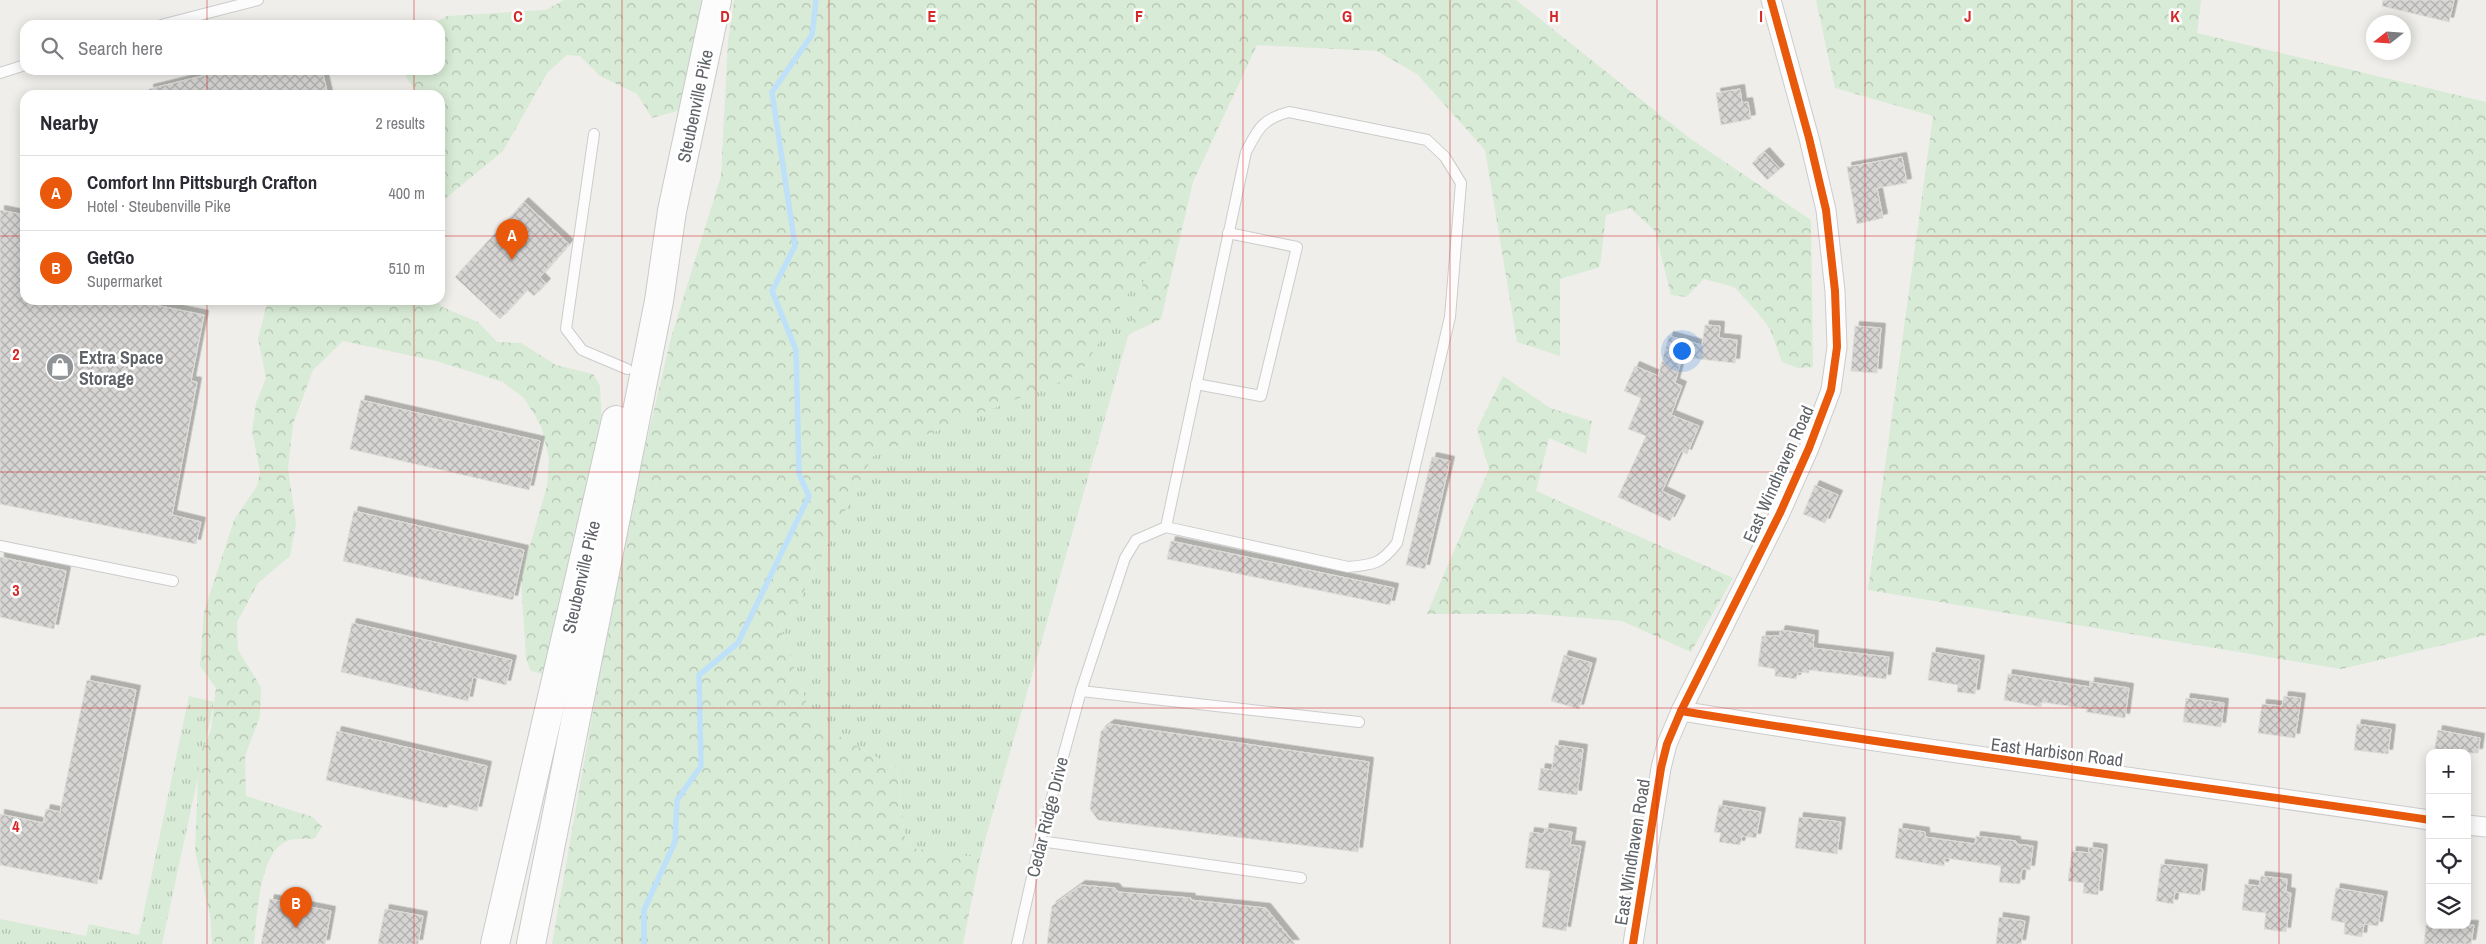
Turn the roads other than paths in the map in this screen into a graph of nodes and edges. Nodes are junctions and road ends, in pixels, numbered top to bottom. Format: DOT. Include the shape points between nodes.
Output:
graph roads {
  1 [pos="258,0"];
  2 [pos="718,0"];
  3 [pos="1771,0"];
  4 [pos="180,20"];
  5 [pos="20,67"];
  6 [pos="0,73"];
  7 [pos="594,134"];
  8 [pos="672,211"];
  9 [pos="1228,233"];
  10 [pos="627,369"];
  11 [pos="1196,384"];
  12 [pos="1166,527"];
  13 [pos="0,546"];
  14 [pos="173,581"];
  15 [pos="1080,691"];
  16 [pos="1681,711"];
  17 [pos="1359,722"];
  18 [pos="2426,819"];
  19 [pos="2471,825"];
  20 [pos="2486,827"];
  21 [pos="1040,841"];
  22 [pos="1301,878"];
  23 [pos="495,944"];
  24 [pos="531,944"];
  25 [pos="1017,944"];
  26 [pos="1633,944"];
  1 -- 4 [label="lane"];
  2 -- 8 [label="main road, Steubenville Pike"];
  3 -- 16 [label="street, East Windhaven Road" via="1826,210 1837,347 1831,390 1809,448"];
  5 -- 6 [label="lane"];
  7 -- 10 [label="lane" via="566,328 582,350"];
  8 -- 10 [label="main road, Steubenville Pike" via="643,298"];
  8 -- 24 [label="main road, Steubenville Pike" via="659,301"];
  9 -- 11 [label="lane"];
  9 -- 11 [label="lane" via="1297,247 1261,396"];
  9 -- 12 [label="lane" via="1246,152 1259,126 1273,116 1289,112 1427,140 1445,156 1460,183 1450,316 1397,543 1386,558 1371,565 1348,567"];
  10 -- 23 [label="main road, Steubenville Pike"];
  11 -- 12 [label="lane"];
  12 -- 15 [label="lane, Cedar Ridge Drive" via="1136,540 1124,558"];
  13 -- 14 [label="lane"];
  15 -- 17 [label="lane"];
  15 -- 21 [label="lane, Cedar Ridge Drive"];
  16 -- 18 [label="street, East Harbison Road" via="1972,756"];
  16 -- 26 [label="street, East Windhaven Road" via="1661,768"];
  19 -- 20 [label="street"];
  21 -- 22 [label="lane"];
  21 -- 25 [label="lane, Cedar Ridge Drive"];
}
